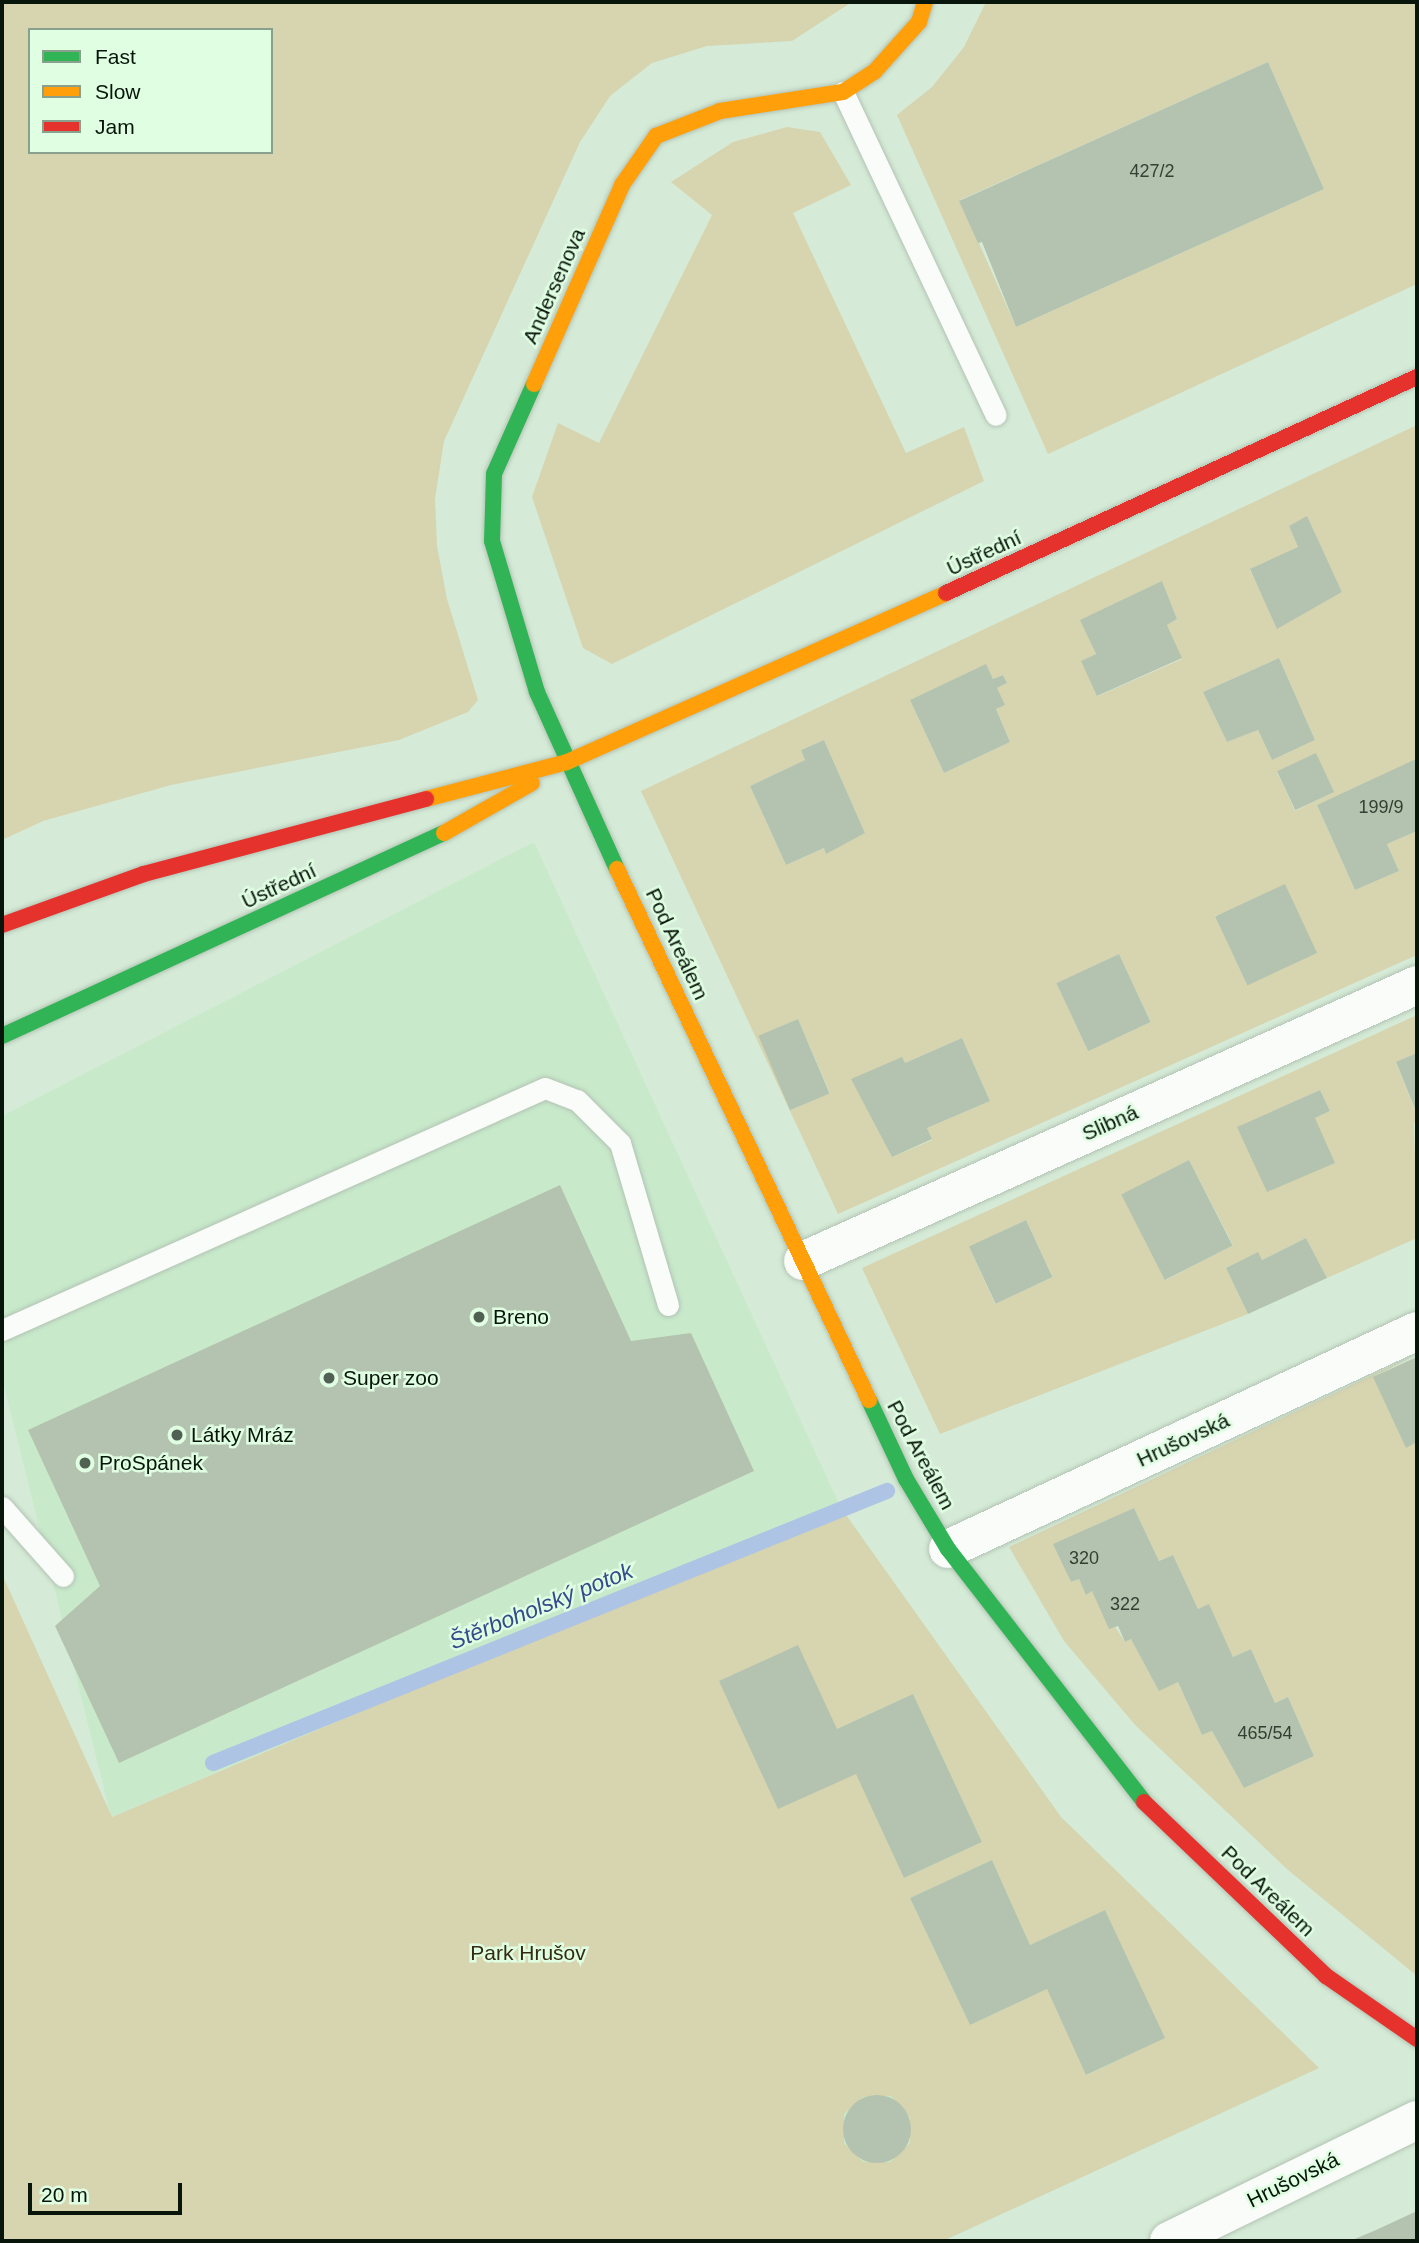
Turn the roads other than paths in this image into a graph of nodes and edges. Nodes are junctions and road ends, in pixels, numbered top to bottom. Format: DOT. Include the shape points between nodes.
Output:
graph roads {
  1 [pos="925,2"];
  2 [pos="843,92"];
  3 [pos="1417,377"];
  4 [pos="996,415"];
  5 [pos="567,762"];
  6 [pos="2,925"];
  7 [pos="1417,985"];
  8 [pos="2,1036"];
  9 [pos="803,1261"];
  10 [pos="668,1305"];
  11 [pos="2,1330"];
  12 [pos="1417,1332"];
  13 [pos="2,1507"];
  14 [pos="948,1549"];
  15 [pos="63,1576"];
  16 [pos="1417,2039"];
  17 [pos="1417,2120"];
  18 [pos="1169,2241"];
  1 -- 2 [label="street, Andersenova" via="919,22 875,71"];
  2 -- 4 [label="lane"];
  2 -- 5 [label="street, Andersenova" via="720,111 656,136 622,185 494,474 492,541 537,692"];
  3 -- 5 [label="street, Ústřední" via="695,708"];
  5 -- 6 [label="street, Ústřední" via="144,874"];
  5 -- 8 [label="street, Ústřední" via="476,818"];
  5 -- 9 [label="street, Pod Areálem"];
  7 -- 9 [label="street, Slibná"];
  9 -- 14 [label="street, Pod Areálem" via="906,1479"];
  10 -- 11 [label="lane" via="620,1143 577,1100 545,1088"];
  12 -- 14 [label="street, Hrušovská"];
  13 -- 15 [label="lane"];
  14 -- 16 [label="street, Pod Areálem" via="1147,1805 1326,1976"];
  17 -- 18 [label="street, Hrušovská"];
}
